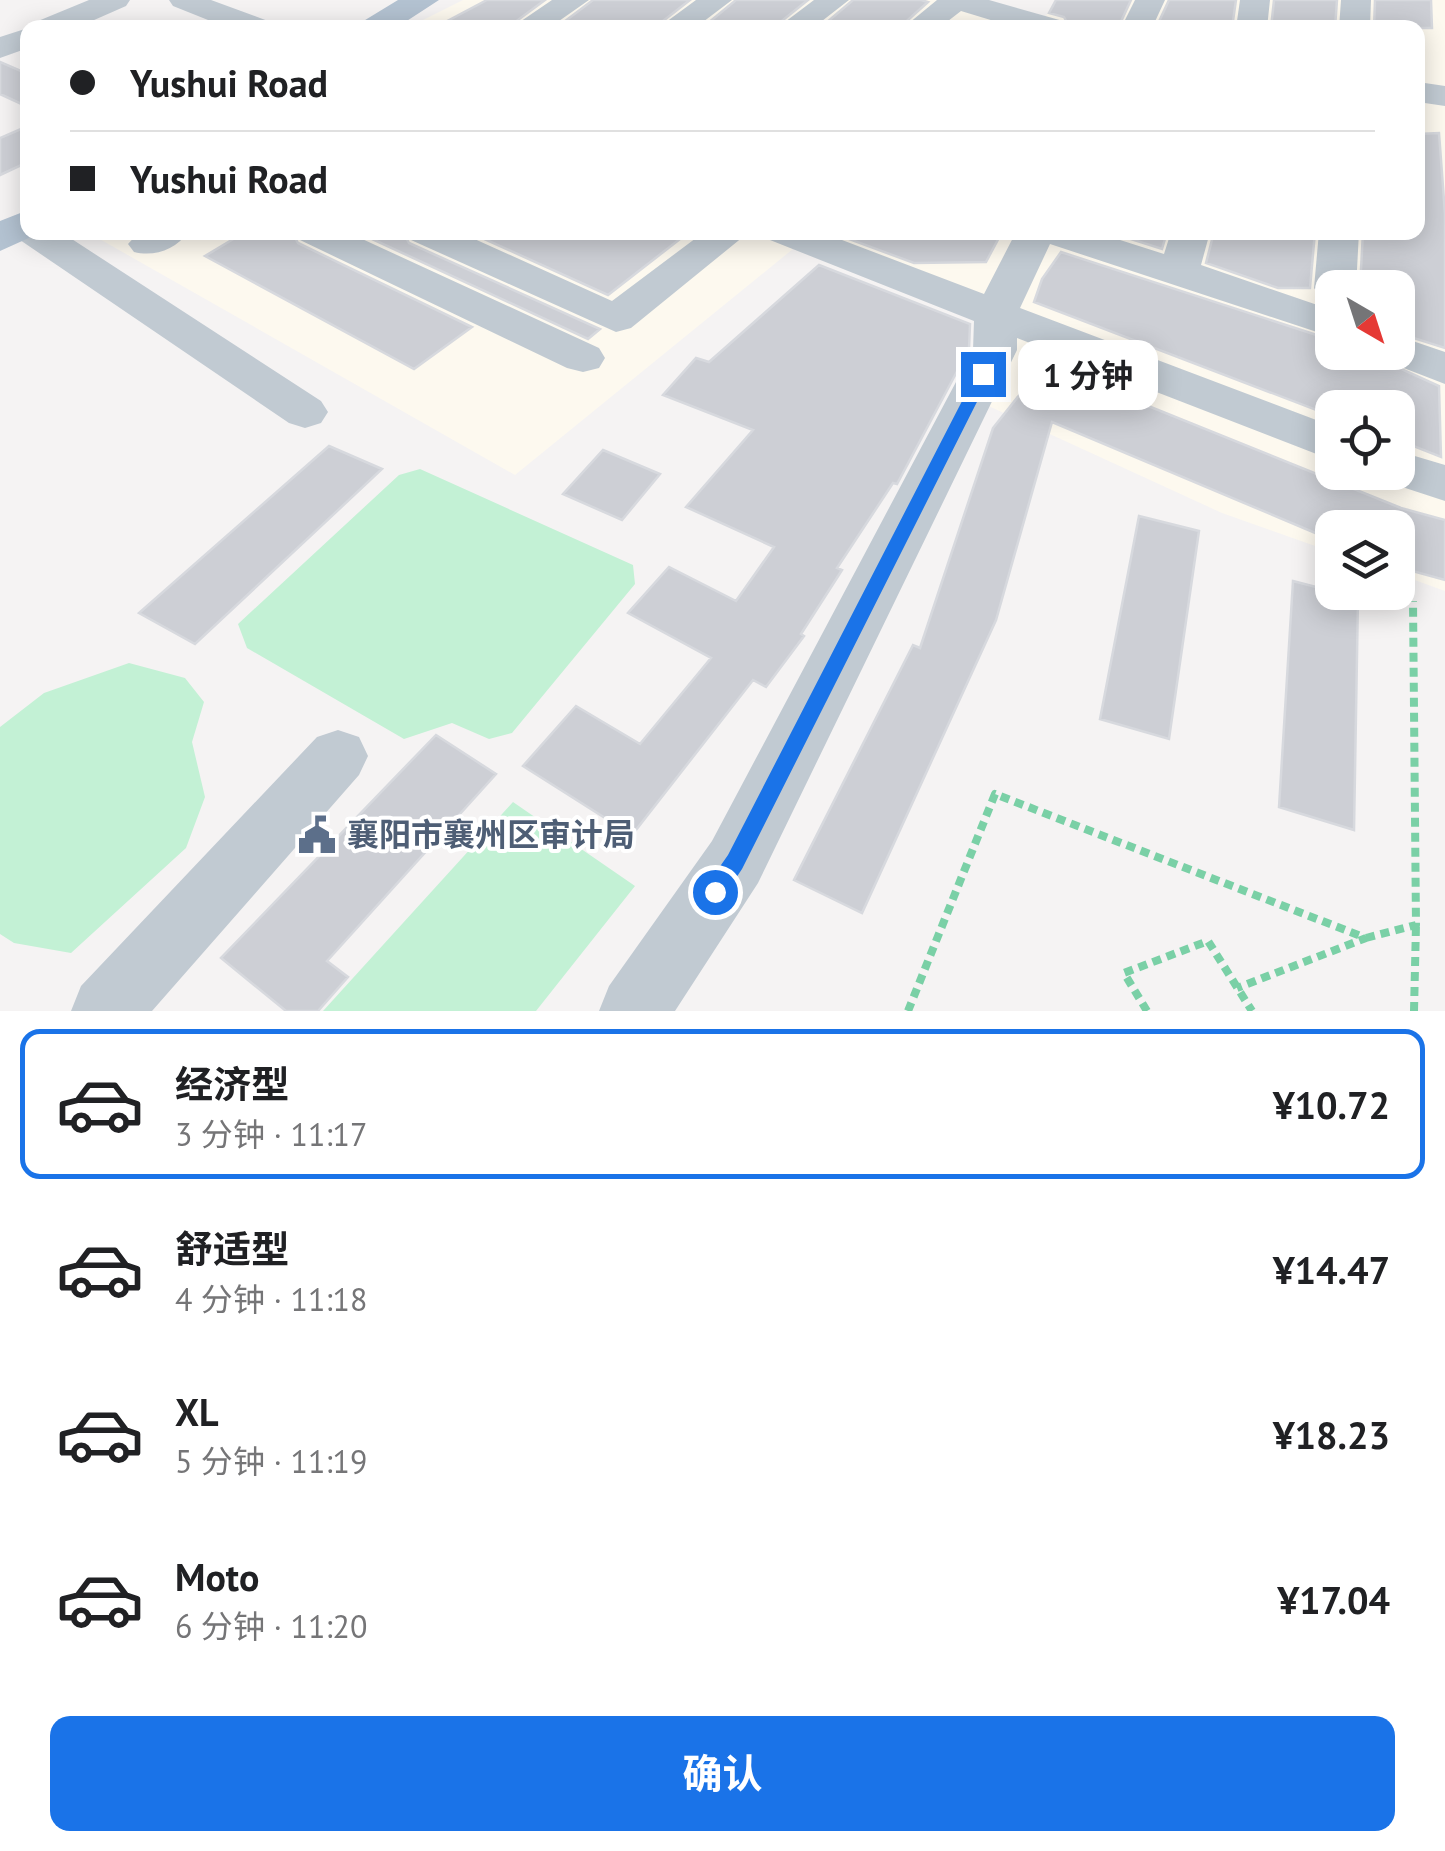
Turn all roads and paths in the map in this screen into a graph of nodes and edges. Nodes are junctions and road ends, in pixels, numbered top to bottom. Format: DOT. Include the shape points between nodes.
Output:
graph roads {
  1 [pos="115,0"];
  2 [pos="184,0"];
  3 [pos="574,0"];
  4 [pos="717,0"];
  5 [pos="834,0"];
  6 [pos="957,0"];
  7 [pos="436,4"];
  8 [pos="68,20"];
  9 [pos="236,20"];
  10 [pos="391,20"];
  11 [pos="540,20"];
  12 [pos="686,20"];
  13 [pos="804,20"];
  14 [pos="929,20"];
  15 [pos="998,20"];
  16 [pos="46,240"];
  17 [pos="331,240"];
  18 [pos="443,240"];
  19 [pos="720,240"];
  20 [pos="1032,240"];
  21 [pos="1105,240"];
  22 [pos="1338,240"];
  23 [pos="849,244"];
  24 [pos="1185,252"];
  25 [pos="1336,270"];
  26 [pos="996,315"];
  27 [pos="1315,315"];
  28 [pos="1415,357"];
  29 [pos="582,358"];
  30 [pos="1445,369"];
  31 [pos="305,412"];
  32 [pos="1315,437"];
  33 [pos="1415,473"];
  34 [pos="1445,483"];
  35 [pos="1413,610"];
  36 [pos="338,756"];
  37 [pos="1416,925"];
  38 [pos="1366,938"];
  39 [pos="1238,988"];
  40 [pos="106,1011"];
  41 [pos="634,1011"];
  42 [pos="908,1011"];
  43 [pos="1148,1011"];
  44 [pos="1252,1011"];
  45 [pos="1414,1011"];
  1 -- 8 [label="street"];
  2 -- 9 [label="street"];
  3 -- 11 [label="street"];
  4 -- 12 [label="street"];
  5 -- 13 [label="street"];
  6 -- 14 [label="street"];
  6 -- 15 [label="street"];
  7 -- 10 [label="main road"];
  16 -- 31 [label="street"];
  17 -- 29 [label="street"];
  18 -- 19 [label="street" via="616,319"];
  20 -- 26 [label="street"];
  21 -- 24 [label="street"];
  22 -- 25 [label="street"];
  23 -- 26 [label="street"];
  24 -- 27 [label="street"];
  26 -- 32 [label="street"];
  26 -- 41 [label="street" via="996,350 735,862"];
  28 -- 30 [label="street"];
  33 -- 34 [label="street"];
  35 -- 37 [label="path"];
  36 -- 40 [label="street"];
  37 -- 38 [label="path"];
  37 -- 45 [label="path"];
  38 -- 39 [label="path"];
  38 -- 42 [label="path" via="996,794"];
  39 -- 43 [label="path" via="1208,941 1124,973"];
  39 -- 44 [label="path"];
}
